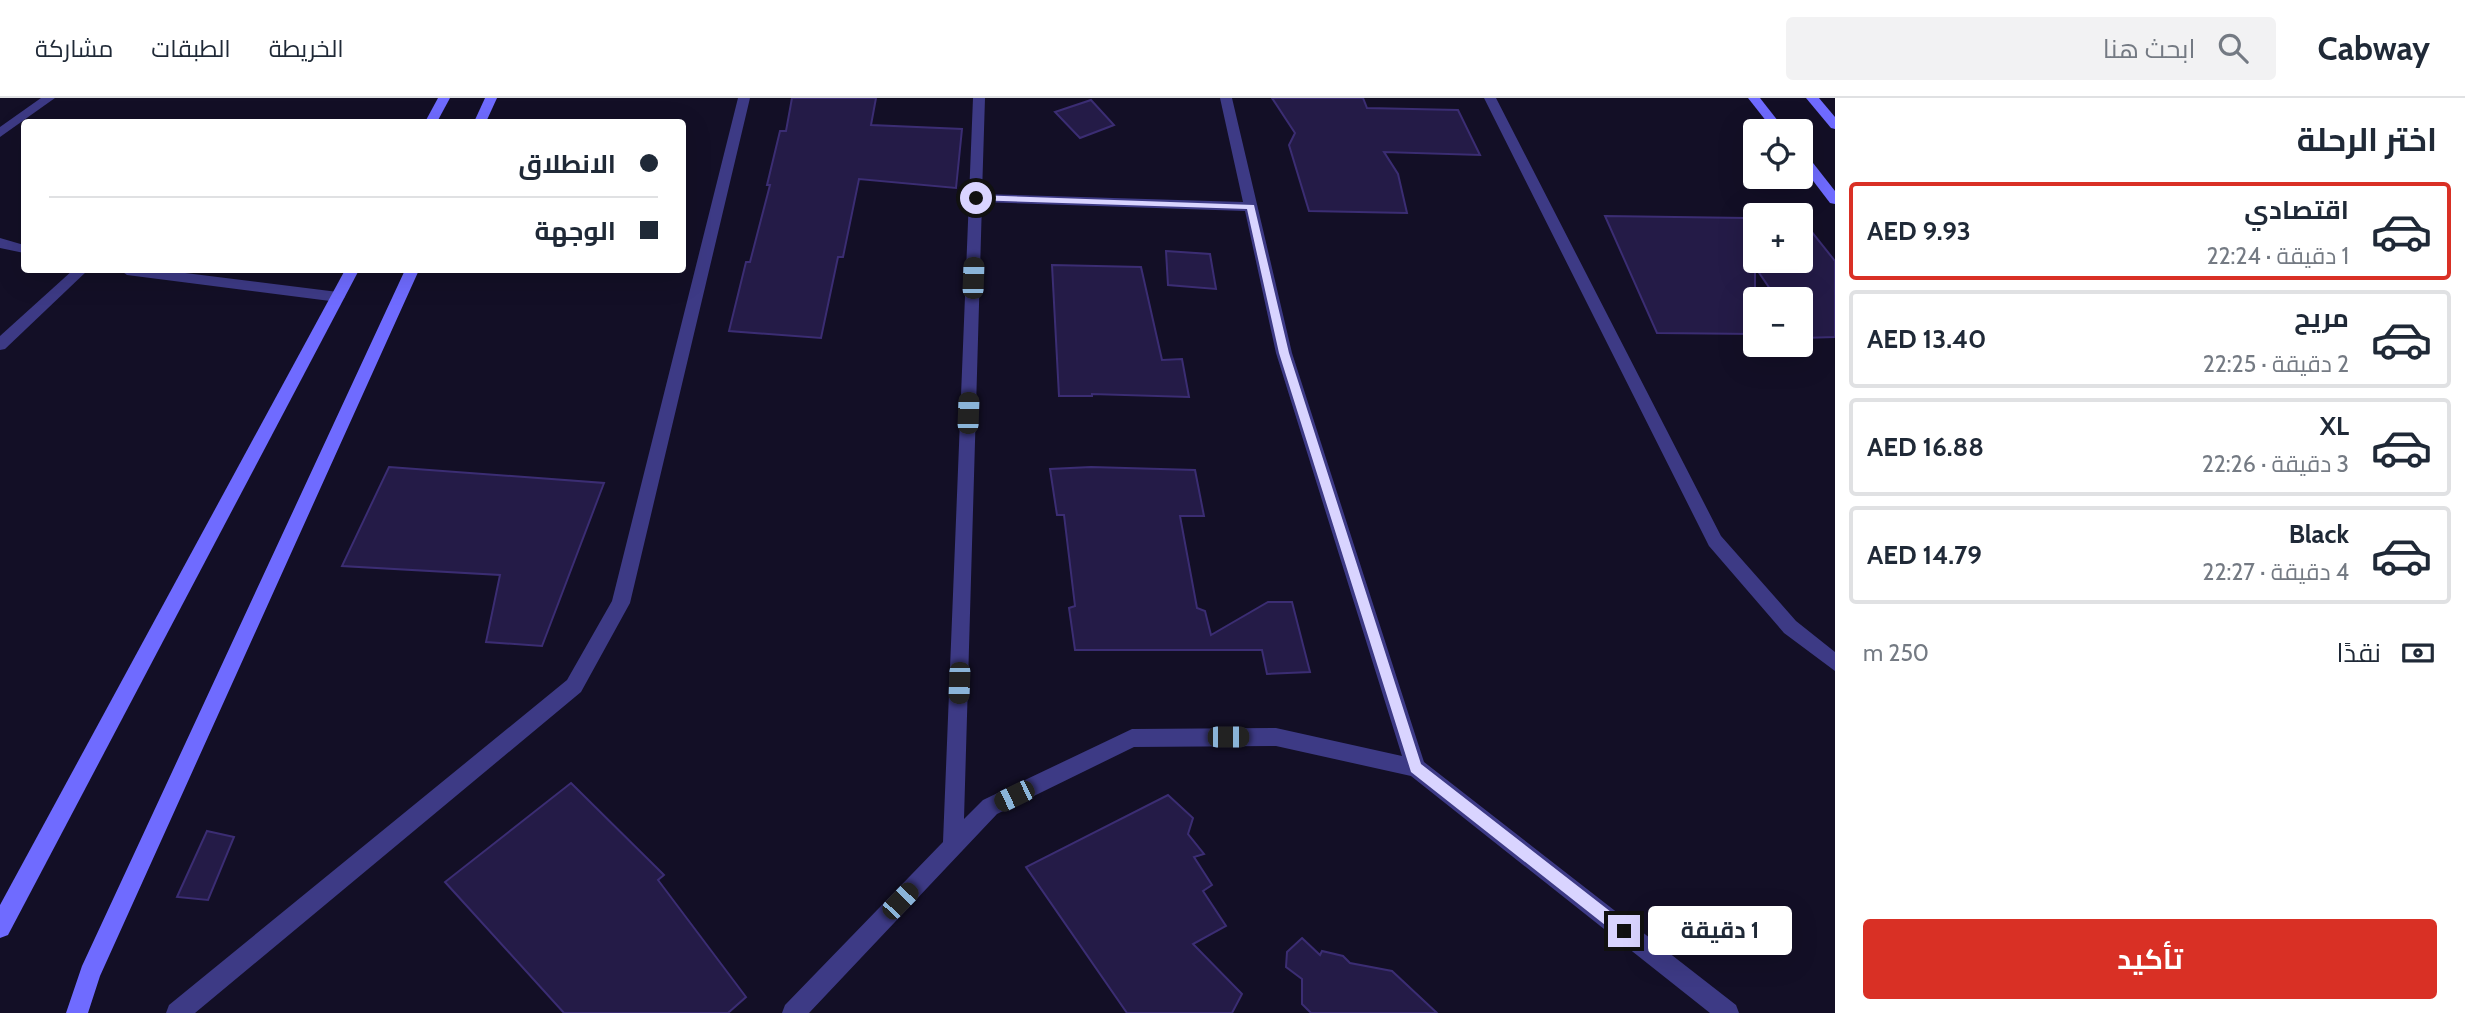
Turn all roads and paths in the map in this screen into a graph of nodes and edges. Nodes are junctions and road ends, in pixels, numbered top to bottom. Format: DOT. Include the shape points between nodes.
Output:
graph roads {
  1 [pos="49,98"];
  2 [pos="444,98"];
  3 [pos="491,98"];
  4 [pos="744,98"];
  5 [pos="979,98"];
  6 [pos="1226,98"];
  7 [pos="1490,98"];
  8 [pos="1754,98"];
  9 [pos="1812,98"];
  10 [pos="433,119"];
  11 [pos="481,119"];
  12 [pos="1771,119"];
  13 [pos="1835,125"];
  14 [pos="0,133"];
  15 [pos="1813,172"];
  16 [pos="976,198"];
  17 [pos="1835,200"];
  18 [pos="1251,206"];
  19 [pos="0,243"];
  20 [pos="21,248"];
  21 [pos="77,273"];
  22 [pos="150,273"];
  23 [pos="350,273"];
  24 [pos="411,273"];
  25 [pos="338,297"];
  26 [pos="0,345"];
  27 [pos="1835,663"];
  28 [pos="1416,768"];
  29 [pos="953,845"];
  30 [pos="0,927"];
  31 [pos="77,1013"];
  32 [pos="177,1013"];
  33 [pos="793,1013"];
  34 [pos="1728,1013"];
  1 -- 14 [label="street"];
  2 -- 10 [label="street"];
  3 -- 11 [label="street"];
  4 -- 32 [label="street" via="621,603 574,687"];
  5 -- 16 [label="street"];
  6 -- 18 [label="street"];
  7 -- 27 [label="street" via="1715,541 1790,627"];
  8 -- 12 [label="street"];
  9 -- 13 [label="street"];
  15 -- 17 [label="street"];
  16 -- 18 [label="street"];
  16 -- 29 [label="street"];
  18 -- 28 [label="street" via="1284,353"];
  19 -- 20 [label="street"];
  21 -- 26 [label="street"];
  22 -- 25 [label="street"];
  23 -- 25 [label="street"];
  24 -- 31 [label="street" via="90,974"];
  25 -- 30 [label="street"];
  28 -- 29 [label="street" via="1276,737 1132,738 990,807"];
  28 -- 34 [label="street"];
  29 -- 33 [label="street"];
}
